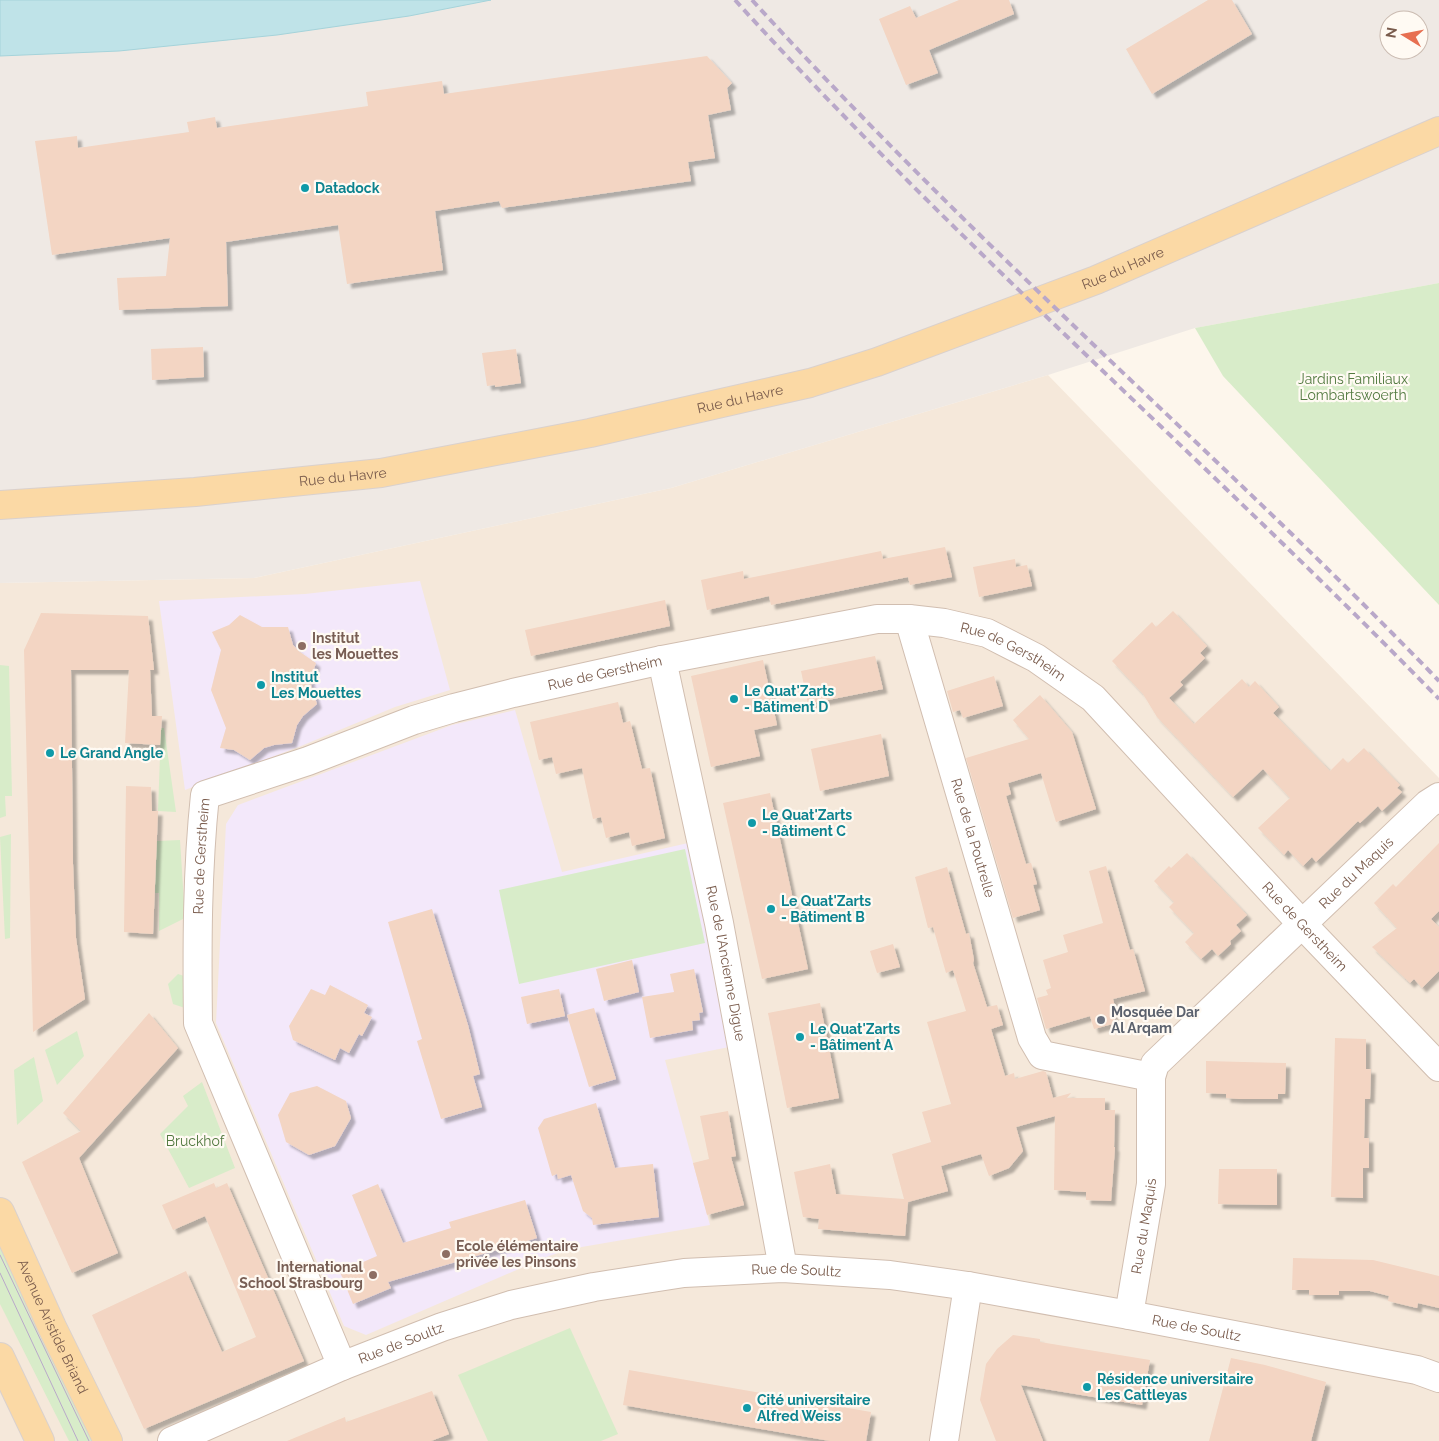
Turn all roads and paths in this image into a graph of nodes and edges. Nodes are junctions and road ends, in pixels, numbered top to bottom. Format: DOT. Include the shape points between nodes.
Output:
graph roads {
  1 [pos="1439,131"];
  2 [pos="0,505"];
  3 [pos="909,619"];
  4 [pos="662,660"];
  5 [pos="1439,797"];
  6 [pos="1302,924"];
  7 [pos="1439,1067"];
  8 [pos="1151,1077"];
  9 [pos="0,1212"];
  10 [pos="783,1268"];
  11 [pos="968,1286"];
  12 [pos="1129,1315"];
  13 [pos="0,1357"];
  14 [pos="342,1366"];
  15 [pos="1439,1378"];
  16 [pos="40,1441"];
  17 [pos="108,1441"];
  18 [pos="172,1441"];
  19 [pos="944,1441"];
  1 -- 2 [label="main road, Rue du Havre" via="1096,280 877,362 810,382 590,433 380,472 195,492"];
  3 -- 4 [label="street, Rue de Gerstheim" via="876,619"];
  3 -- 6 [label="street, Rue de Gerstheim" via="987,633 1036,658 1093,698"];
  3 -- 8 [label="street, Rue de la Poutrelle" via="1032,1038 1042,1055"];
  4 -- 10 [label="street, Rue de l'Ancienne Digue" via="719,923"];
  4 -- 14 [label="street, Rue de Gerstheim" via="446,710 204,795 198,1023"];
  5 -- 6 [label="street, Rue du Maquis"];
  6 -- 7 [label="street, Rue de Gerstheim"];
  6 -- 8 [label="street, Rue du Maquis" via="1155,1064"];
  8 -- 12 [label="street, Rue du Maquis" via="1151,1184"];
  9 -- 17 [label="main road, Avenue Aristide Briand"];
  10 -- 11 [label="street, Rue de Soultz" via="890,1275"];
  10 -- 14 [label="street, Rue de Soultz" via="684,1273 511,1304"];
  11 -- 12 [label="street, Rue de Soultz"];
  11 -- 19 [label="street"];
  12 -- 15 [label="street, Rue de Soultz" via="1417,1370"];
  13 -- 16 [label="main road"];
  14 -- 18 [label="street, Rue de Soultz"];
}
